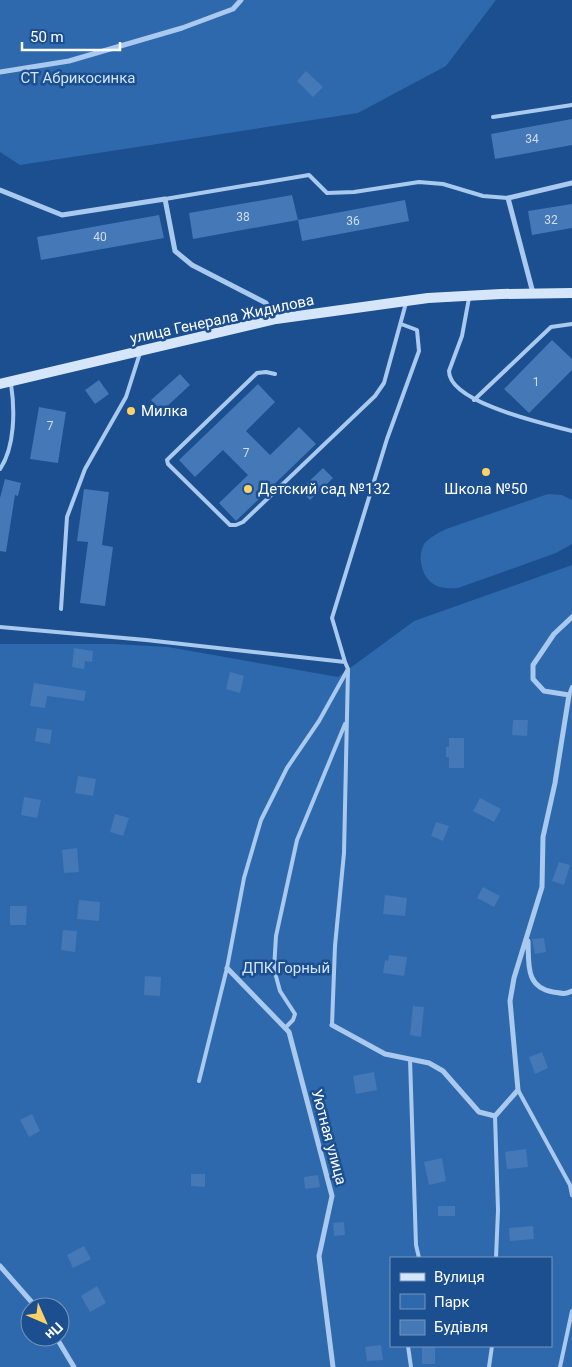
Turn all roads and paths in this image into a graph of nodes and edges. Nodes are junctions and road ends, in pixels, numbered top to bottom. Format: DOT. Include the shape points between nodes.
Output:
graph roads {
  1 [pos="241,0"];
  2 [pos="0,72"];
  3 [pos="572,105"];
  4 [pos="493,117"];
  5 [pos="572,183"];
  6 [pos="0,190"];
  7 [pos="508,198"];
  8 [pos="165,199"];
  9 [pos="533,293"];
  10 [pos="572,293"];
  11 [pos="469,296"];
  12 [pos="407,301"];
  13 [pos="276,320"];
  14 [pos="401,324"];
  15 [pos="572,324"];
  16 [pos="141,350"];
  17 [pos="275,374"];
  18 [pos="5,383"];
  19 [pos="474,400"];
  20 [pos="572,431"];
  21 [pos="0,469"];
  22 [pos="61,609"];
  23 [pos="572,617"];
  24 [pos="0,626"];
  25 [pos="345,662"];
  26 [pos="348,669"];
  27 [pos="572,687"];
  28 [pos="570,695"];
  29 [pos="347,720"];
  30 [pos="528,938"];
  31 [pos="226,968"];
  32 [pos="572,991"];
  33 [pos="332,1025"];
  34 [pos="285,1028"];
  35 [pos="410,1059"];
  36 [pos="199,1082"];
  37 [pos="518,1090"];
  38 [pos="495,1116"];
  39 [pos="572,1195"];
  40 [pos="419,1257"];
  41 [pos="496,1257"];
  42 [pos="0,1266"];
  43 [pos="27,1297"];
  44 [pos="572,1311"];
  45 [pos="62,1347"];
  46 [pos="408,1347"];
  47 [pos="492,1347"];
  48 [pos="74,1367"];
  49 [pos="333,1367"];
  50 [pos="411,1367"];
  51 [pos="489,1367"];
  52 [pos="560,1367"];
  1 -- 2 [label="street" via="232,9 182,28 69,61"];
  3 -- 4 [label="lane"];
  5 -- 7 [label="street"];
  6 -- 8 [label="street" via="62,216"];
  7 -- 8 [label="lane" via="419,182 327,193 309,175"];
  7 -- 9 [label="street"];
  8 -- 13 [label="street" via="174,251 192,265 266,302"];
  9 -- 10 [label="main road, улица Генерала Жидилова"];
  9 -- 11 [label="main road, улица Генерала Жидилова"];
  11 -- 12 [label="main road, улица Генерала Жидилова"];
  11 -- 19 [label="lane" via="462,336 449,376"];
  12 -- 13 [label="main road, улица Генерала Жидилова"];
  12 -- 14 [label="lane"];
  13 -- 16 [label="main road, улица Генерала Жидилова"];
  14 -- 17 [label="lane" via="384,383 375,396 242,522 230,525 167,460 257,373"];
  14 -- 25 [label="lane" via="417,330 419,351 387,439 332,618"];
  15 -- 19 [label="lane" via="551,327"];
  16 -- 18 [label="main road, улица Генерала Жидилова"];
  16 -- 22 [label="lane" via="126,397 85,469 67,517"];
  18 -- 21 [label="lane" via="12,395 12,443"];
  19 -- 20 [label="lane"];
  23 -- 28 [label="street" via="554,634 533,665 533,679 544,691"];
  24 -- 25 [label="lane"];
  25 -- 26 [label="lane"];
  26 -- 29 [label="lane"];
  26 -- 31 [label="lane" via="319,721 287,768 261,820 244,878"];
  27 -- 28 [label="lane"];
  28 -- 30 [label="street" via="543,837 542,887"];
  29 -- 33 [label="lane" via="344,853 335,946"];
  29 -- 34 [label="lane" via="297,840 276,936 274,969 280,991 295,1014"];
  30 -- 32 [label="street" via="530,975 534,983 543,990 566,994"];
  30 -- 37 [label="street" via="510,1001"];
  31 -- 34 [label="street, Уютная улица"];
  31 -- 36 [label="lane"];
  33 -- 35 [label="street" via="385,1054"];
  34 -- 49 [label="street, Уютная улица" via="289,1032 332,1196 319,1256"];
  35 -- 38 [label="street" via="443,1071 479,1112"];
  35 -- 40 [label="lane"];
  37 -- 38 [label="street"];
  37 -- 39 [label="lane" via="570,1185"];
  38 -- 41 [label="lane"];
  42 -- 43 [label="street"];
  44 -- 52 [label="lane"];
  45 -- 48 [label="street"];
  46 -- 50 [label="lane"];
  47 -- 51 [label="lane"];
}
